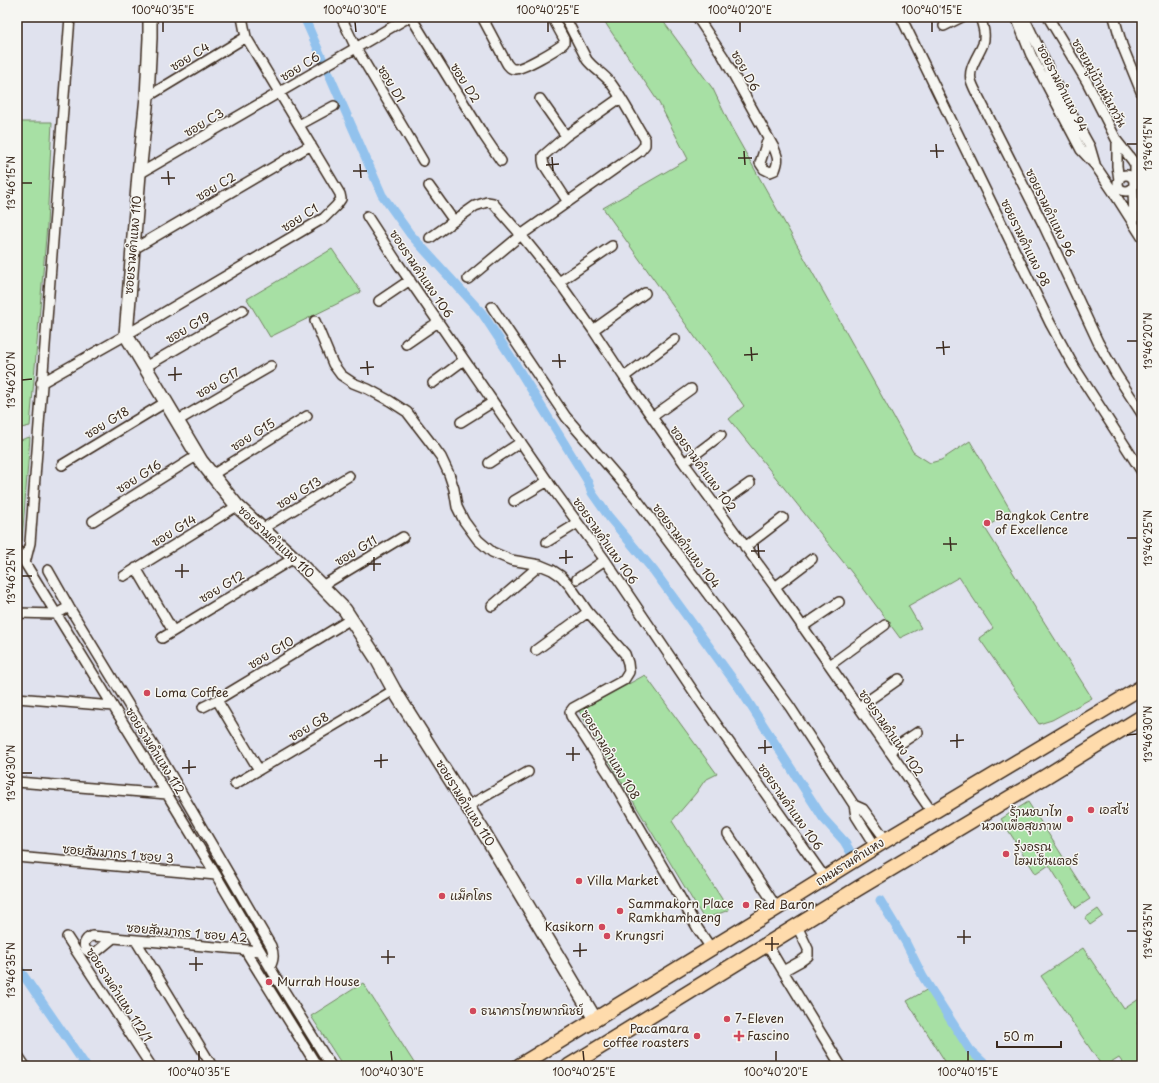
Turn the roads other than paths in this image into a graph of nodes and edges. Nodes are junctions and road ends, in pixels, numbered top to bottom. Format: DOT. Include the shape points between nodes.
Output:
graph roads {
  1 [pos="70,17"];
  2 [pos="150,17"];
  3 [pos="242,17"];
  4 [pos="341,17"];
  5 [pos="410,17"];
  6 [pos="482,17"];
  7 [pos="552,17"];
  8 [pos="696,17"];
  9 [pos="901,17"];
  10 [pos="962,17"];
  11 [pos="980,17"];
  12 [pos="1016,17"];
  13 [pos="1024,17"];
  14 [pos="1048,17"];
  15 [pos="1114,17"];
  16 [pos="566,20"];
  17 [pos="944,26"];
  18 [pos="246,37"];
  19 [pos="356,48"];
  20 [pos="280,93"];
  21 [pos="1142,94"];
  22 [pos="146,97"];
  23 [pos="620,98"];
  24 [pos="540,99"];
  25 [pos="334,106"];
  26 [pos="299,125"];
  27 [pos="566,136"];
  28 [pos="768,138"];
  29 [pos="1117,141"];
  30 [pos="311,145"];
  31 [pos="423,161"];
  32 [pos="501,161"];
  33 [pos="1095,165"];
  34 [pos="139,174"];
  35 [pos="1119,184"];
  36 [pos="1134,185"];
  37 [pos="430,186"];
  38 [pos="568,202"];
  39 [pos="1125,209"];
  40 [pos="367,216"];
  41 [pos="454,221"];
  42 [pos="1134,224"];
  43 [pos="522,235"];
  44 [pos="1142,237"];
  45 [pos="430,238"];
  46 [pos="612,246"];
  47 [pos="132,250"];
  48 [pos="468,279"];
  49 [pos="410,280"];
  50 [pos="559,282"];
  51 [pos="646,294"];
  52 [pos="379,301"];
  53 [pos="492,307"];
  54 [pos="243,310"];
  55 [pos="315,321"];
  56 [pos="438,322"];
  57 [pos="593,330"];
  58 [pos="126,335"];
  59 [pos="675,339"];
  60 [pos="406,344"];
  61 [pos="464,360"];
  62 [pos="271,366"];
  63 [pos="145,367"];
  64 [pos="624,377"];
  65 [pos="42,383"];
  66 [pos="433,383"];
  67 [pos="692,389"];
  68 [pos="166,402"];
  69 [pos="493,402"];
  70 [pos="1142,414"];
  71 [pos="306,416"];
  72 [pos="652,418"];
  73 [pos="177,421"];
  74 [pos="461,422"];
  75 [pos="721,435"];
  76 [pos="521,442"];
  77 [pos="198,455"];
  78 [pos="489,463"];
  79 [pos="684,463"];
  80 [pos="62,465"];
  81 [pos="1142,472"];
  82 [pos="212,475"];
  83 [pos="348,476"];
  84 [pos="548,481"];
  85 [pos="750,483"];
  86 [pos="514,501"];
  87 [pos="237,506"];
  88 [pos="716,507"];
  89 [pos="784,518"];
  90 [pos="93,521"];
  91 [pos="578,523"];
  92 [pos="262,529"];
  93 [pos="403,537"];
  94 [pos="547,542"];
  95 [pos="745,547"];
  96 [pos="17,550"];
  97 [pos="294,558"];
  98 [pos="812,559"];
  99 [pos="605,560"];
  100 [pos="25,563"];
  101 [pos="540,565"];
  102 [pos="136,568"];
  103 [pos="48,570"];
  104 [pos="124,576"];
  105 [pos="577,579"];
  106 [pos="322,586"];
  107 [pos="775,587"];
  108 [pos="839,602"];
  109 [pos="492,606"];
  110 [pos="69,607"];
  111 [pos="588,612"];
  112 [pos="17,613"];
  113 [pos="56,614"];
  114 [pos="351,619"];
  115 [pos="885,625"];
  116 [pos="802,627"];
  117 [pos="173,631"];
  118 [pos="162,638"];
  119 [pos="536,650"];
  120 [pos="830,665"];
  121 [pos="899,679"];
  122 [pos="1142,687"];
  123 [pos="394,690"];
  124 [pos="17,698"];
  125 [pos="217,700"];
  126 [pos="113,706"];
  127 [pos="203,707"];
  128 [pos="859,707"];
  129 [pos="1142,717"];
  130 [pos="918,732"];
  131 [pos="889,751"];
  132 [pos="259,770"];
  133 [pos="528,772"];
  134 [pos="170,773"];
  135 [pos="159,780"];
  136 [pos="17,782"];
  137 [pos="235,784"];
  138 [pos="167,794"];
  139 [pos="468,806"];
  140 [pos="932,812"];
  141 [pos="728,834"];
  142 [pos="881,843"];
  143 [pos="17,857"];
  144 [pos="216,875"];
  145 [pos="825,878"];
  146 [pos="235,883"];
  147 [pos="225,890"];
  148 [pos="777,908"];
  149 [pos="797,926"];
  150 [pos="67,937"];
  151 [pos="112,939"];
  152 [pos="136,941"];
  153 [pos="768,944"];
  154 [pos="711,948"];
  155 [pos="245,950"];
  156 [pos="260,951"];
  157 [pos="270,967"];
  158 [pos="783,971"];
  159 [pos="595,1019"];
  160 [pos="17,1054"];
  161 [pos="529,1064"];
  162 [pos="25,1066"];
  163 [pos="151,1066"];
  164 [pos="212,1066"];
  165 [pos="316,1066"];
  166 [pos="331,1066"];
  167 [pos="569,1066"];
  168 [pos="841,1066"];
  1 -- 65 [label="street"];
  2 -- 22 [label="street, ซอยรามคำแหง 110"];
  3 -- 18 [label="street, ซอย C1"];
  4 -- 19 [label="street, ซอย D1"];
  5 -- 19 [label="street, ซอย C6"];
  5 -- 32 [label="street, ซอย D2"];
  6 -- 7 [label="street" via="507,64 516,70 564,43"];
  8 -- 28 [label="street, ซอย D6" via="723,56"];
  9 -- 81 [label="street, ซอยรามคําแหง 98" via="1054,330 1077,372"];
  10 -- 17 [label="street"];
  11 -- 70 [label="street, ซอยรามคําแหง 96" via="984,33 983,43 973,66 971,80 1098,342"];
  12 -- 33 [label="street, ซอยรามคําแหง 94" via="1031,55 1081,150"];
  13 -- 33 [label="street, ซอยรามคําแหง 94" via="1060,93 1090,147"];
  14 -- 29 [label="street, ซอยหมู่บ้านนันทวัน" via="1087,82"];
  15 -- 21 [label="street" via="1122,45"];
  16 -- 23 [label="street" via="587,60 609,81"];
  18 -- 20 [label="street, ซอย C1"];
  18 -- 22 [label="street, ซอย C4"];
  19 -- 20 [label="street, ซอย C6"];
  19 -- 31 [label="street, ซอย D1"];
  20 -- 26 [label="street, ซอย C1"];
  20 -- 34 [label="street, ซอย C3"];
  22 -- 34 [label="street, ซอยรามคำแหง 110"];
  23 -- 27 [label="street"];
  23 -- 38 [label="street" via="645,145"];
  24 -- 27 [label="street"];
  25 -- 26 [label="street"];
  26 -- 30 [label="street, ซอย C1"];
  27 -- 38 [label="street" via="547,152 542,160"];
  29 -- 35 [label="street, ซอยหมู่บ้านนันทวัน"];
  29 -- 36 [label="street, ซอยหมู่บ้านนันทวัน" via="1135,165"];
  30 -- 47 [label="street, ซอย C2"];
  30 -- 58 [label="street, ซอย C1" via="340,194 341,199 336,206 324,218"];
  33 -- 39 [label="street, ซอยรามคําแหง 94"];
  34 -- 47 [label="street, ซอยรามคำแหง 110"];
  35 -- 36 [label="street" via="1126,191"];
  35 -- 36 [label="street" via="1123,175 1126,175 1132,177"];
  35 -- 39 [label="street, ซอยหมู่บ้านนันทวัน"];
  36 -- 42 [label="street, ซอยหมู่บ้านนันทวัน"];
  37 -- 41 [label="street"];
  38 -- 43 [label="street"];
  39 -- 42 [label="street, ซอยรามคําแหง 94"];
  40 -- 49 [label="street, ซอยรามคําแหง 106"];
  41 -- 43 [label="street, ซอยรามคําแหง 102" via="476,206 487,202 493,203"];
  41 -- 45 [label="street, ซอยรามคําแหง 102"];
  42 -- 44 [label="street, ซอยรามคําแหง 94"];
  43 -- 48 [label="street"];
  43 -- 50 [label="street, ซอยรามคําแหง 102"];
  46 -- 50 [label="street"];
  47 -- 58 [label="street, ซอยรามคำแหง 110"];
  49 -- 52 [label="street"];
  49 -- 56 [label="street, ซอยรามคําแหง 106"];
  50 -- 57 [label="street, ซอยรามคําแหง 102"];
  51 -- 57 [label="street"];
  53 -- 142 [label="street, ซอยรามคําแหง 104" via="562,412 635,497 736,632 790,707 854,805 856,816"];
  54 -- 63 [label="street, ซอย G19"];
  55 -- 101 [label="street, ซอยรามคำแหง 108" via="333,364 341,375 406,412 430,442 449,474 457,507 478,540 492,552 511,560"];
  56 -- 60 [label="street"];
  56 -- 61 [label="street, ซอยรามคําแหง 106"];
  57 -- 64 [label="street, ซอยรามคําแหง 102"];
  58 -- 63 [label="street, ซอยรามคำแหง 110"];
  58 -- 65 [label="street, ซอย C1"];
  59 -- 64 [label="street"];
  61 -- 66 [label="street"];
  61 -- 69 [label="street, ซอยรามคําแหง 106"];
  62 -- 73 [label="street, ซอย G17"];
  63 -- 68 [label="street, ซอยรามคำแหง 110"];
  64 -- 72 [label="street, ซอยรามคําแหง 102"];
  65 -- 100 [label="street" via="30,543"];
  67 -- 72 [label="street"];
  68 -- 73 [label="street, ซอยรามคำแหง 110"];
  68 -- 80 [label="street, ซอย G18"];
  69 -- 74 [label="street"];
  69 -- 76 [label="street, ซอยรามคําแหง 106"];
  71 -- 82 [label="street, ซอย G15"];
  72 -- 79 [label="street, ซอยรามคําแหง 102"];
  73 -- 77 [label="street, ซอยรามคำแหง 110"];
  75 -- 79 [label="street"];
  76 -- 78 [label="street"];
  76 -- 84 [label="street, ซอยรามคําแหง 106"];
  77 -- 82 [label="street, ซอยรามคำแหง 110"];
  77 -- 90 [label="street, ซอย G16"];
  79 -- 88 [label="street, ซอยรามคําแหง 102"];
  82 -- 87 [label="street, ซอยรามคำแหง 110"];
  83 -- 92 [label="street, ซอย G13"];
  84 -- 86 [label="street"];
  84 -- 91 [label="street, ซอยรามคําแหง 106"];
  85 -- 88 [label="street"];
  87 -- 92 [label="street, ซอยรามคำแหง 110"];
  87 -- 102 [label="street, ซอย G14"];
  88 -- 95 [label="street, ซอยรามคําแหง 102"];
  89 -- 95 [label="street"];
  91 -- 94 [label="street"];
  91 -- 99 [label="street, ซอยรามคําแหง 106"];
  92 -- 97 [label="street, ซอยรามคำแหง 110"];
  93 -- 106 [label="street, ซอย G11"];
  95 -- 107 [label="street, ซอยรามคําแหง 102"];
  96 -- 100 [label="street, ซอยรามคำแหง 112"];
  97 -- 106 [label="street, ซอยรามคำแหง 110"];
  97 -- 117 [label="street, ซอย G12"];
  98 -- 107 [label="street"];
  99 -- 105 [label="street"];
  99 -- 145 [label="street, ซอยรามคําแหง 106" via="698,698"];
  100 -- 113 [label="street, ซอยรามคำแหง 112"];
  101 -- 109 [label="street"];
  101 -- 111 [label="street, ซอยรามคำแหง 108" via="561,576"];
  102 -- 104 [label="street, ซอย G14"];
  102 -- 117 [label="street"];
  103 -- 110 [label="street, ซอยรามคำแหง 112"];
  106 -- 114 [label="street, ซอยรามคำแหง 110"];
  107 -- 116 [label="street, ซอยรามคําแหง 102"];
  108 -- 116 [label="street"];
  110 -- 113 [label="street"];
  110 -- 134 [label="street, ซอยรามคำแหง 112"];
  111 -- 119 [label="street"];
  111 -- 154 [label="street, ซอยรามคำแหง 108" via="625,654 629,672 624,680 573,708 571,716 610,776"];
  112 -- 113 [label="street"];
  113 -- 126 [label="street, ซอยรามคำแหง 112"];
  114 -- 123 [label="street, ซอยรามคำแหง 110"];
  114 -- 125 [label="street, ซอย G10"];
  115 -- 120 [label="street"];
  116 -- 120 [label="street, ซอยรามคําแหง 102"];
  117 -- 118 [label="street, ซอย G12"];
  120 -- 128 [label="street, ซอยรามคําแหง 102"];
  121 -- 128 [label="street"];
  122 -- 140 [label="main road, ถนนรามคำแหง"];
  123 -- 132 [label="street, ซอย G8"];
  123 -- 139 [label="street, ซอยรามคำแหง 110"];
  124 -- 126 [label="street"];
  125 -- 127 [label="street, ซอย G10"];
  125 -- 132 [label="street"];
  126 -- 135 [label="street, ซอยรามคำแหง 112"];
  128 -- 131 [label="street, ซอยรามคําแหง 102"];
  129 -- 149 [label="main road"];
  130 -- 131 [label="street"];
  131 -- 140 [label="street, ซอยรามคําแหง 102"];
  132 -- 137 [label="street, ซอย G8"];
  133 -- 139 [label="street"];
  134 -- 135 [label="street"];
  134 -- 146 [label="street, ซอยรามคำแหง 112"];
  135 -- 138 [label="street, ซอยรามคำแหง 112"];
  136 -- 138 [label="street"];
  138 -- 144 [label="street, ซอยรามคำแหง 112"];
  139 -- 159 [label="street, ซอยรามคำแหง 110"];
  140 -- 142 [label="main road, ถนนรามคำแหง"];
  141 -- 148 [label="street"];
  142 -- 145 [label="main road, ถนนรามคำแหง"];
  143 -- 144 [label="street, ซอยสัมมากร 1 ซอย 3"];
  144 -- 147 [label="street, ซอยรามคำแหง 112"];
  145 -- 148 [label="main road, ถนนรามคำแหง"];
  146 -- 147 [label="street"];
  146 -- 157 [label="street, ซอยรามคำแหง 112" via="271,946 274,954"];
  147 -- 156 [label="street, ซอยรามคำแหง 112"];
  148 -- 154 [label="main road, ถนนรามคำแหง"];
  149 -- 153 [label="main road"];
  149 -- 158 [label="street" via="808,949 808,956"];
  150 -- 163 [label="street, ซอยรามคำแหง 112/1"];
  151 -- 152 [label="street, ซอยสัมมากร 1 ซอย A2"];
  152 -- 155 [label="street, ซอยสัมมากร 1 ซอย A2"];
  152 -- 164 [label="street"];
  153 -- 158 [label="street"];
  153 -- 167 [label="main road"];
  154 -- 159 [label="main road, ถนนรามคำแหง"];
  155 -- 156 [label="street, ซอยสัมมากร 1 ซอย A2"];
  155 -- 165 [label="street"];
  156 -- 157 [label="street, ซอยรามคำแหง 112"];
  157 -- 166 [label="street, ซอยรามคำแหง 112"];
  158 -- 168 [label="street"];
  159 -- 161 [label="main road, ถนนรามคำแหง"];
  160 -- 162 [label="street"];
}
